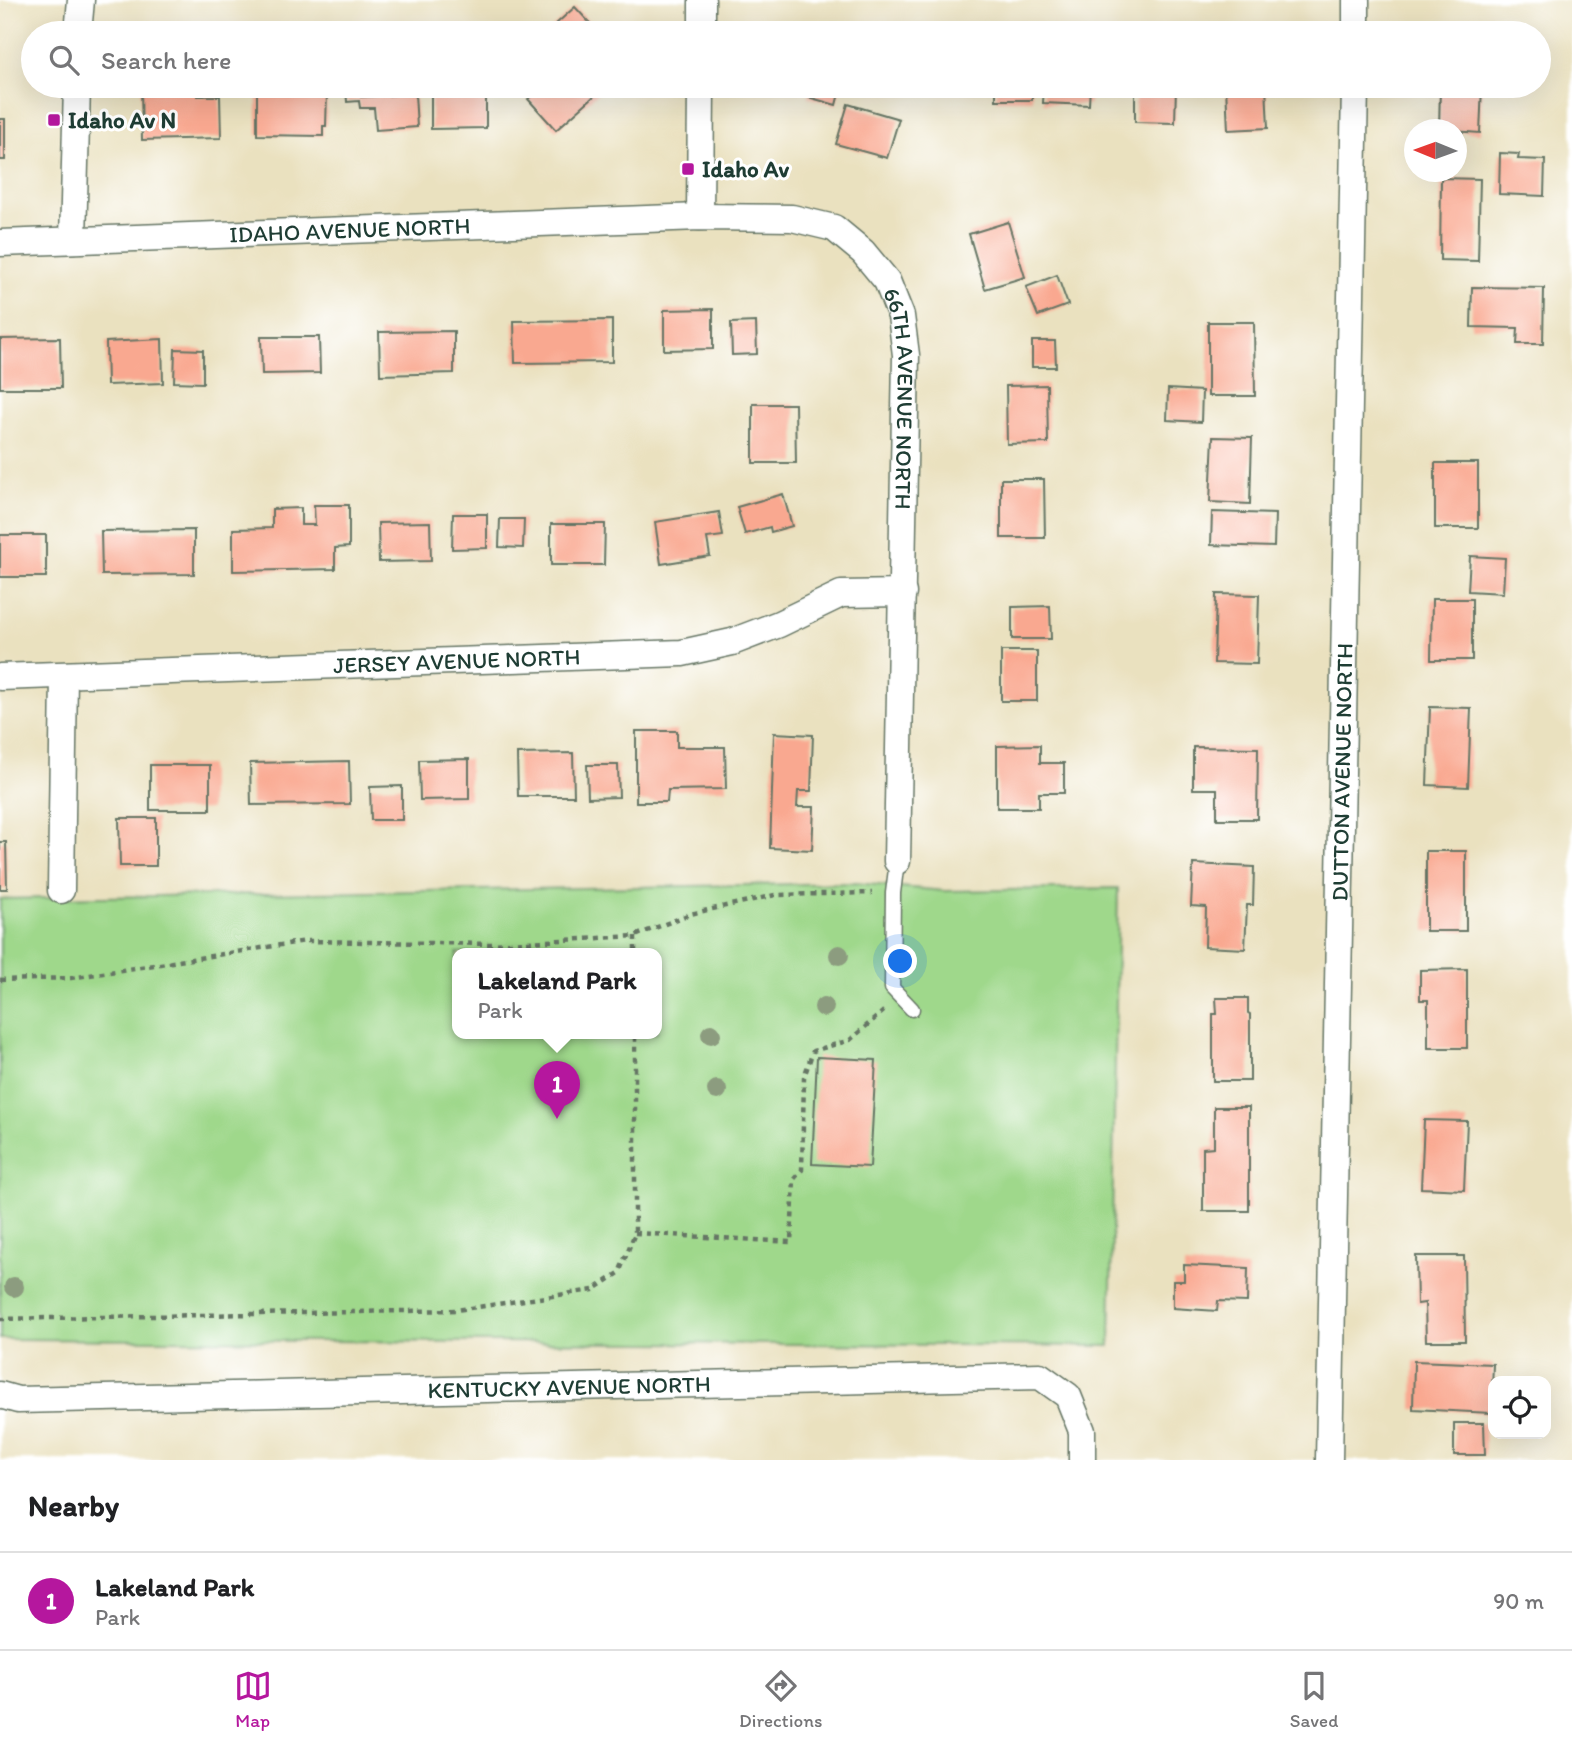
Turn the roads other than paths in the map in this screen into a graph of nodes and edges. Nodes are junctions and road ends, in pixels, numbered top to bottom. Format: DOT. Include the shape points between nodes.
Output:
graph roads {
  1 [pos="81,0"];
  2 [pos="702,0"];
  3 [pos="718,0"];
  4 [pos="1356,0"];
  5 [pos="79,21"];
  6 [pos="702,21"];
  7 [pos="1356,21"];
  8 [pos="77,98"];
  9 [pos="701,98"];
  10 [pos="1355,98"];
  11 [pos="699,217"];
  12 [pos="73,240"];
  13 [pos="0,243"];
  14 [pos="903,593"];
  15 [pos="64,676"];
  16 [pos="0,677"];
  17 [pos="897,861"];
  18 [pos="61,890"];
  19 [pos="912,1009"];
  20 [pos="0,1395"];
  21 [pos="1082,1460"];
  22 [pos="1329,1460"];
  1 -- 5 [label="street"];
  2 -- 3 [label="street"];
  2 -- 6 [label="street"];
  4 -- 7 [label="street"];
  8 -- 12 [label="street"];
  9 -- 11 [label="street"];
  10 -- 22 [label="street, DUTTON AVENUE NORTH"];
  11 -- 12 [label="street, IDAHO AVENUE NORTH"];
  11 -- 14 [label="street, 66TH AVENUE NORTH" via="793,218 834,228 863,252 887,281 901,316 906,355"];
  12 -- 13 [label="street, IDAHO AVENUE NORTH"];
  14 -- 15 [label="street, JERSEY AVENUE NORTH" via="841,594 732,642 682,653"];
  14 -- 17 [label="street, 66TH AVENUE NORTH"];
  15 -- 16 [label="street, JERSEY AVENUE NORTH"];
  15 -- 18 [label="street"];
  17 -- 19 [label="lane" via="892,988"];
  20 -- 21 [label="street, KENTUCKY AVENUE NORTH" via="18,1400 1040,1376 1068,1395 1082,1431"];
}
